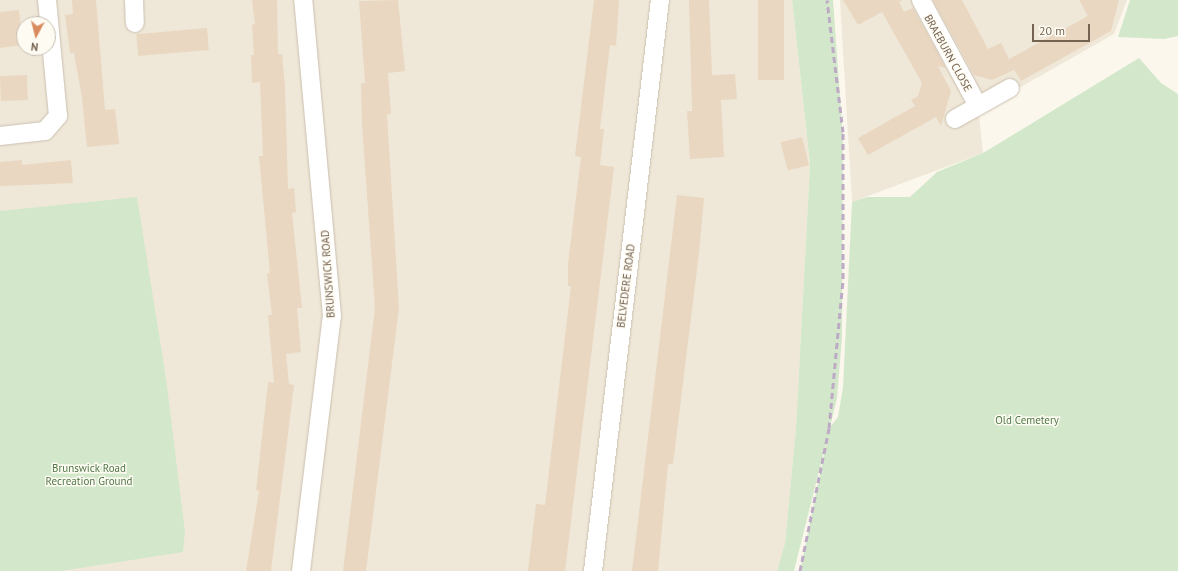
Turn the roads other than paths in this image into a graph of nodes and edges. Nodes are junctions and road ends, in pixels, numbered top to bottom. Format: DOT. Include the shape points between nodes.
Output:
graph roads {
  1 [pos="47,0"];
  2 [pos="134,0"];
  3 [pos="303,0"];
  4 [pos="660,0"];
  5 [pos="921,0"];
  6 [pos="135,23"];
  7 [pos="1010,88"];
  8 [pos="978,106"];
  9 [pos="955,119"];
  10 [pos="0,136"];
  11 [pos="301,571"];
  12 [pos="593,571"];
  1 -- 10 [label="street" via="58,116 45,132"];
  2 -- 6 [label="street"];
  3 -- 11 [label="street, BRUNSWICK ROAD" via="332,316"];
  4 -- 12 [label="street, BELVEDERE ROAD"];
  5 -- 8 [label="street, BRAEBURN CLOSE"];
  7 -- 8 [label="street"];
  8 -- 9 [label="street"];
}
